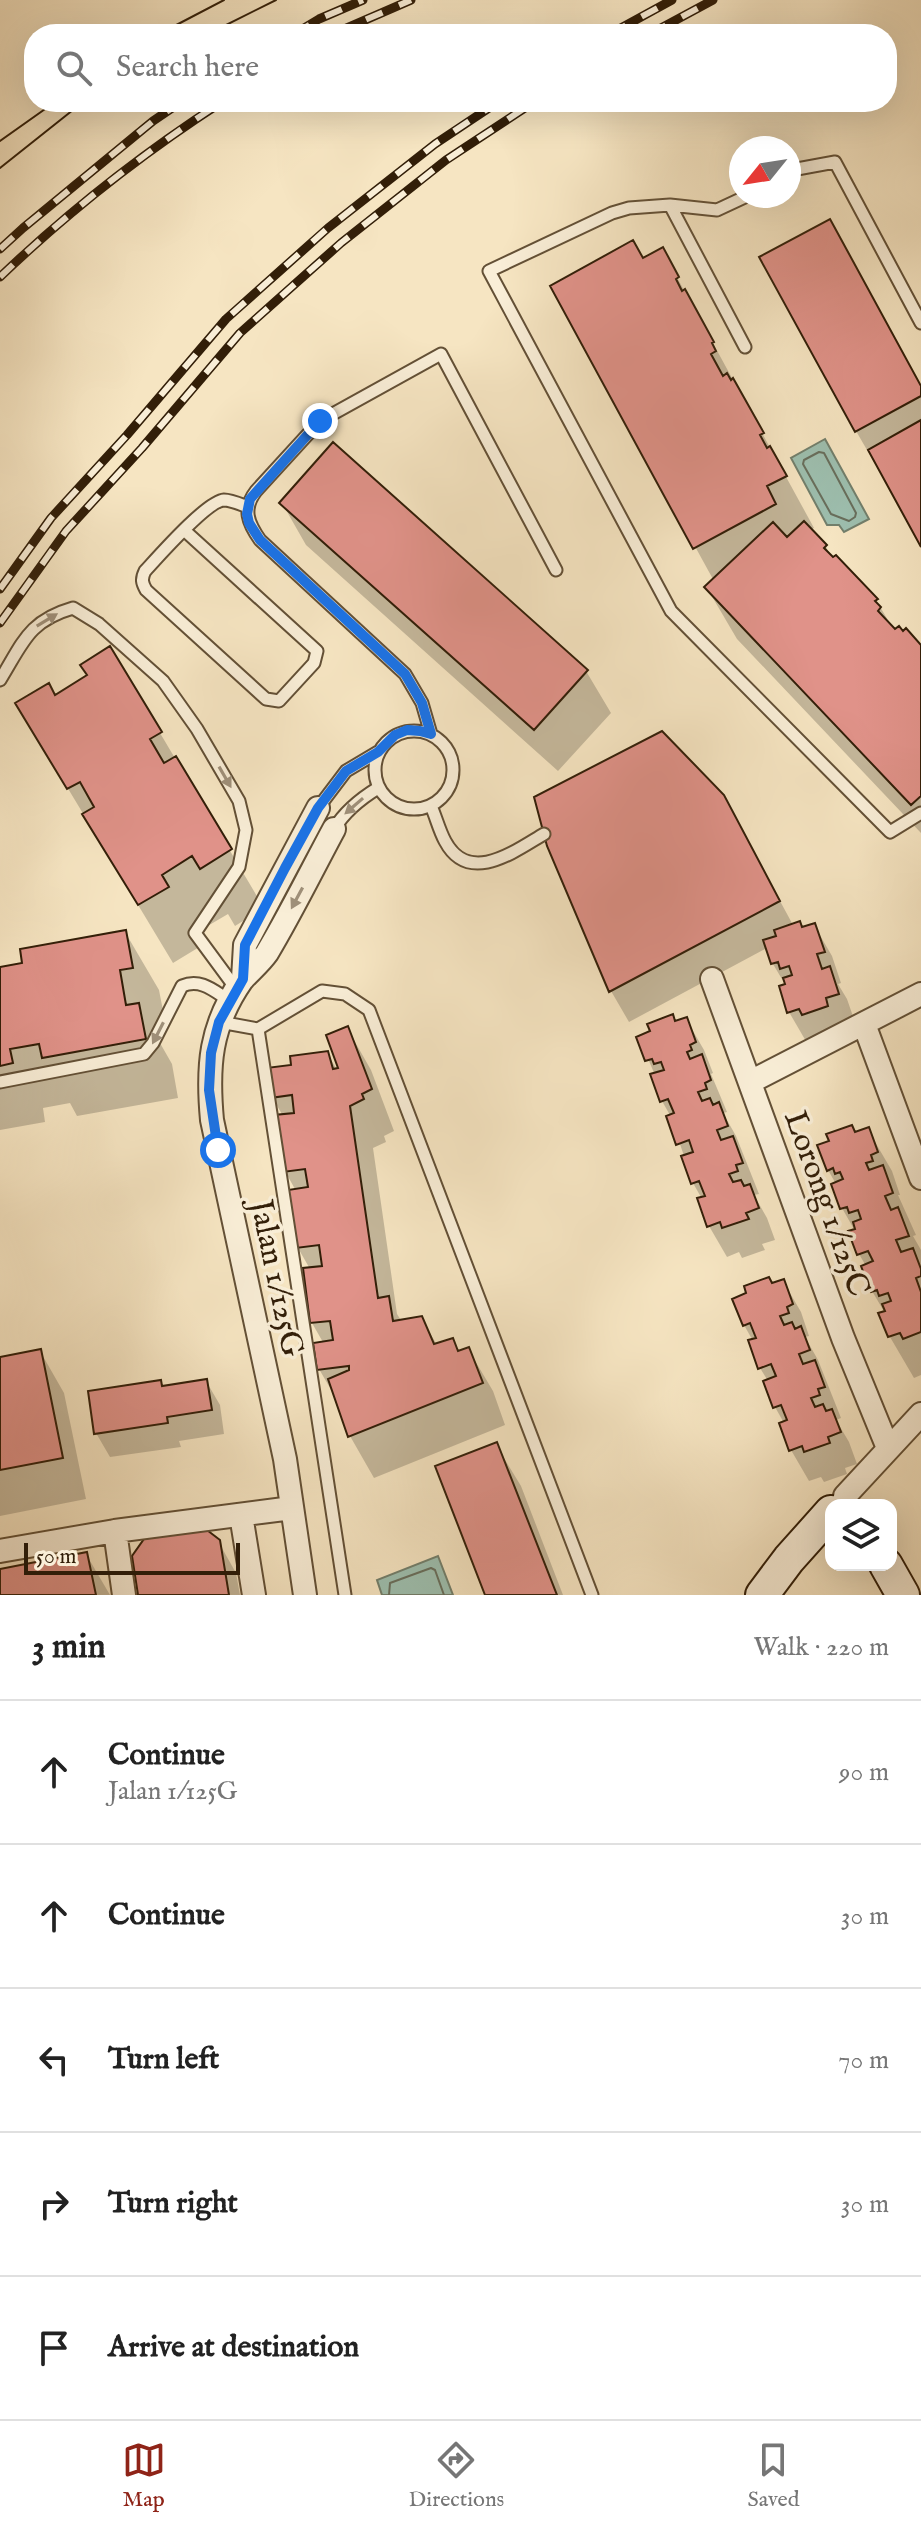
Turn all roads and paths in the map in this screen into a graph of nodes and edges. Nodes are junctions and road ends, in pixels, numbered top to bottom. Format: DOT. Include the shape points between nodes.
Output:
graph roads {
  1 [pos="801,168"];
  2 [pos="729,204"];
  3 [pos="670,205"];
  4 [pos="921,323"];
  5 [pos="745,347"];
  6 [pos="248,507"];
  7 [pos="184,530"];
  8 [pos="556,570"];
  9 [pos="0,680"];
  10 [pos="431,734"];
  11 [pos="378,752"];
  12 [pos="378,788"];
  13 [pos="431,806"];
  14 [pos="318,808"];
  15 [pos="921,813"];
  16 [pos="306,829"];
  17 [pos="544,834"];
  18 [pos="330,836"];
  19 [pos="712,979"];
  20 [pos="236,990"];
  21 [pos="921,994"];
  22 [pos="219,1022"];
  23 [pos="864,1024"];
  24 [pos="258,1029"];
  25 [pos="0,1082"];
  26 [pos="750,1082"];
  27 [pos="921,1178"];
  28 [pos="921,1414"];
  29 [pos="888,1448"];
  30 [pos="845,1499"];
  31 [pos="292,1508"];
  32 [pos="241,1515"];
  33 [pos="825,1521"];
  34 [pos="115,1531"];
  35 [pos="0,1551"];
  36 [pos="889,1571"];
  37 [pos="124,1595"];
  38 [pos="254,1595"];
  39 [pos="305,1595"];
  40 [pos="345,1595"];
  41 [pos="592,1595"];
  42 [pos="762,1595"];
  43 [pos="903,1595"];
  1 -- 4 [label="lane" via="835,162"];
  2 -- 3 [label="lane" via="717,210"];
  3 -- 5 [label="lane"];
  3 -- 15 [label="lane" via="612,213 489,271 671,611 890,832"];
  6 -- 7 [label="lane" via="220,500"];
  6 -- 8 [label="lane" via="256,491 320,421 441,354"];
  6 -- 10 [label="lane" via="249,523 268,550 405,674 422,703"];
  7 -- 7 [label="lane" via="145,571 146,590 266,699 279,701 314,663 317,651"];
  9 -- 20 [label="lane, one-way" via="32,629 50,615 73,608 163,681 239,801 246,830 239,867 195,933"];
  10 -- 11 [label="lane" via="407,730"];
  10 -- 13 [label="lane" via="442,742 453,764 449,788"];
  11 -- 12 [label="lane"];
  11 -- 14 [label="lane" via="346,771"];
  12 -- 13 [label="lane" via="408,809"];
  12 -- 18 [label="lane, one-way" via="342,816"];
  13 -- 17 [label="lane" via="444,840 469,862 492,862"];
  14 -- 16 [label="street, Jalan 1/125G"];
  16 -- 18 [label="street"];
  16 -- 20 [label="street, Jalan 1/125G" via="245,945"];
  18 -- 20 [label="street, Jalan 1/125G, one-way" via="265,956"];
  19 -- 26 [label="street, Lorong 1/125C"];
  20 -- 22 [label="street, Jalan 1/125G"];
  20 -- 25 [label="lane, one-way" via="192,982 182,986 144,1054"];
  21 -- 23 [label="street"];
  22 -- 24 [label="lane"];
  22 -- 31 [label="street, Jalan 1/125G" via="209,1072 212,1120"];
  23 -- 26 [label="street"];
  23 -- 27 [label="street"];
  24 -- 40 [label="lane"];
  24 -- 41 [label="lane" via="322,991 345,994 369,1010"];
  26 -- 29 [label="street, Lorong 1/125C"];
  28 -- 29 [label="street"];
  29 -- 30 [label="street"];
  31 -- 32 [label="street"];
  31 -- 39 [label="street, Jalan 1/125G"];
  32 -- 34 [label="street"];
  32 -- 38 [label="street"];
  33 -- 42 [label="street"];
  34 -- 35 [label="street"];
  34 -- 37 [label="street"];
  36 -- 43 [label="street"];
}
